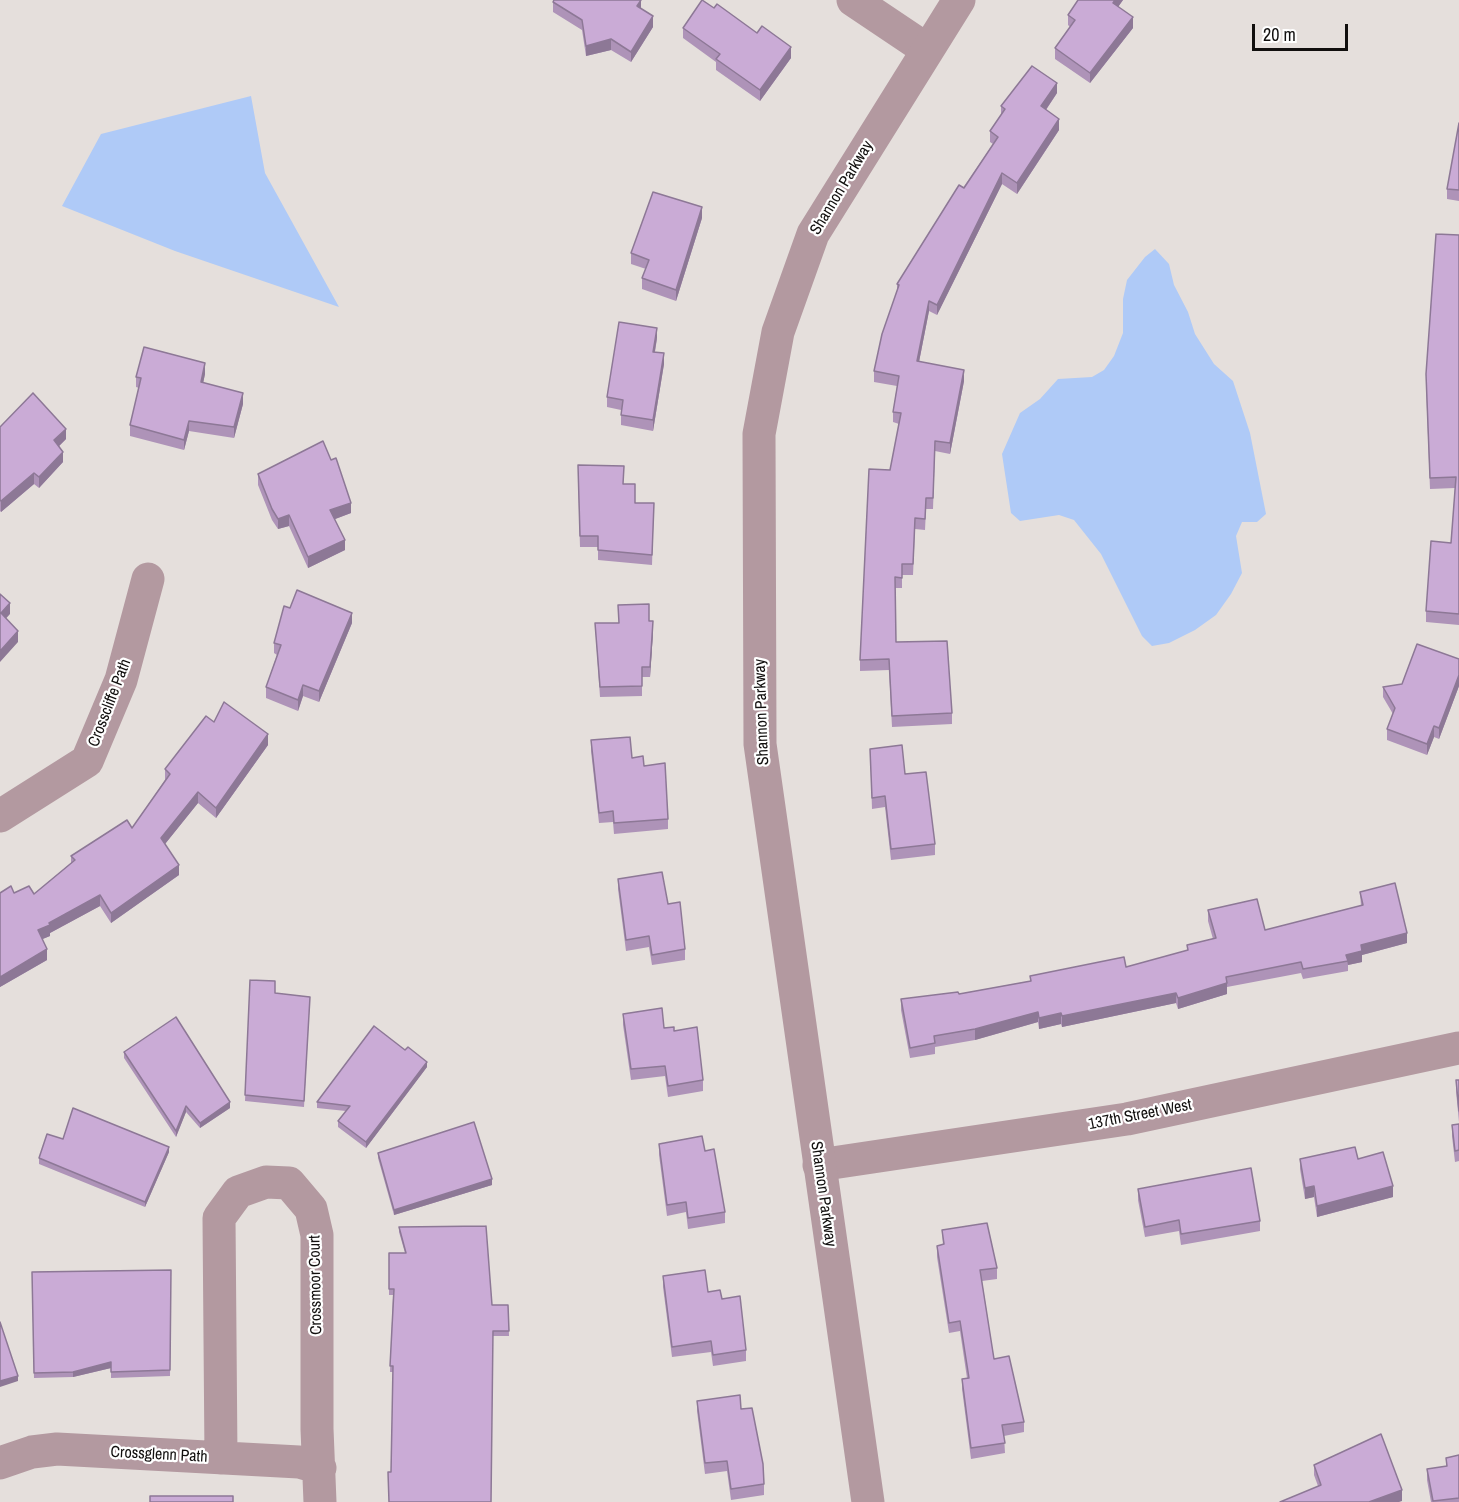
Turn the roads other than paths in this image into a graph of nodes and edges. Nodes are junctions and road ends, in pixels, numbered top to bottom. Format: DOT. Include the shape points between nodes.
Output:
graph roads {
  1 [pos="853,0"];
  2 [pos="959,0"];
  3 [pos="926,49"];
  4 [pos="148,579"];
  5 [pos="0,816"];
  6 [pos="1459,1048"];
  7 [pos="819,1166"];
  8 [pos="221,1458"];
  9 [pos="0,1463"];
  10 [pos="320,1468"];
  11 [pos="320,1502"];
  12 [pos="868,1502"];
  1 -- 3 [label="street"];
  2 -- 3 [label="street, Shannon Parkway"];
  3 -- 7 [label="street, Shannon Parkway" via="813,234 778,332 759,434 760,744"];
  4 -- 5 [label="street, Crosscliffe Path" via="121,680 87,761"];
  6 -- 7 [label="street, 137th Street West" via="1127,1119"];
  7 -- 12 [label="street, Shannon Parkway"];
  8 -- 9 [label="street, Crossglenn Path" via="57,1449 32,1452"];
  8 -- 10 [label="street, Crossglenn Path" via="299,1462"];
  8 -- 10 [label="street, Crossmoor Court" via="219,1218 238,1192 266,1182 289,1183 311,1209 317,1235"];
  10 -- 11 [label="street, Crossmoor Court"];
}
